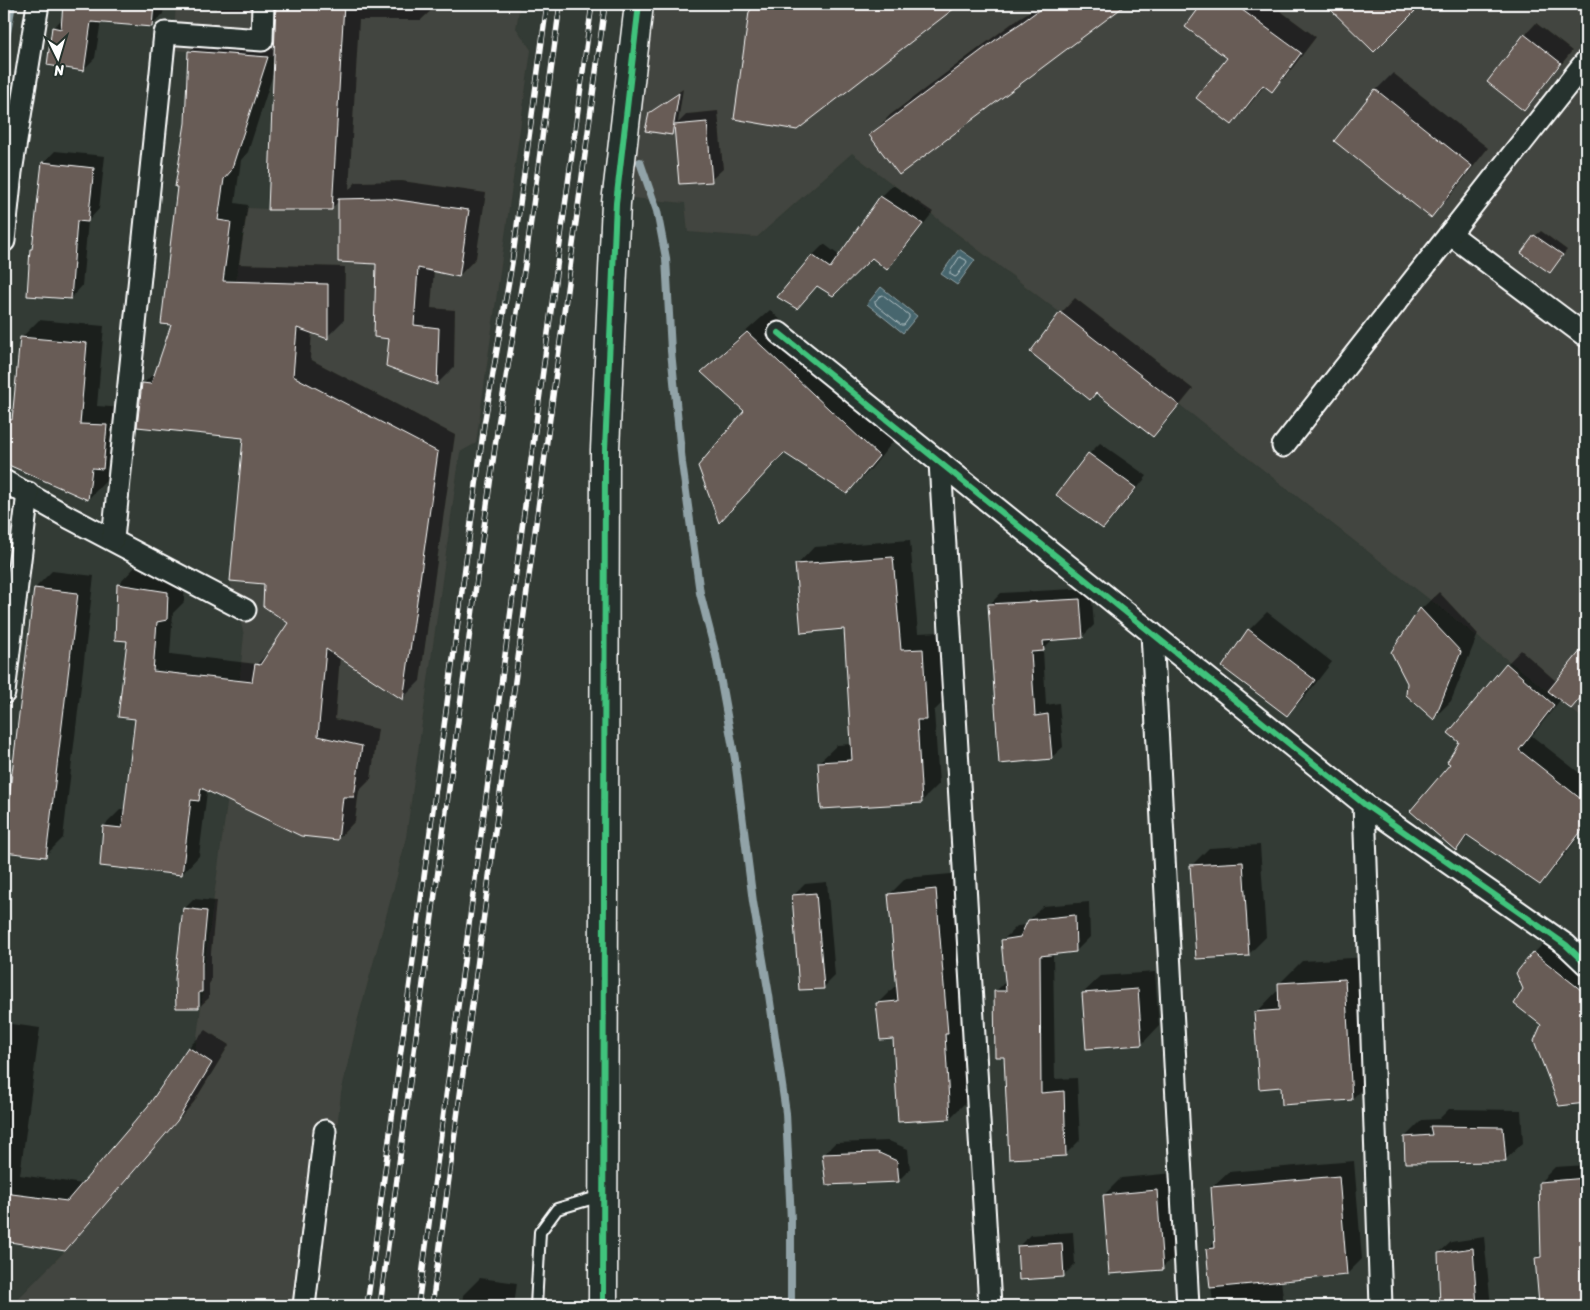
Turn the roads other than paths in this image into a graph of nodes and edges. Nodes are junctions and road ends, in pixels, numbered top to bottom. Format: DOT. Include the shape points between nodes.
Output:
graph roads {
  1 [pos="38,4"];
  2 [pos="263,4"];
  3 [pos="639,4"];
  4 [pos="1586,61"];
  5 [pos="1450,234"];
  6 [pos="4,241"];
  7 [pos="780,333"];
  8 [pos="1586,336"];
  9 [pos="1283,446"];
  10 [pos="940,462"];
  11 [pos="4,481"];
  12 [pos="28,493"];
  13 [pos="113,539"];
  14 [pos="245,610"];
  15 [pos="1152,633"];
  16 [pos="4,693"];
  17 [pos="1364,804"];
  18 [pos="1586,964"];
  19 [pos="325,1131"];
  20 [pos="602,1195"];
  21 [pos="304,1306"];
  22 [pos="536,1306"];
  23 [pos="603,1306"];
  24 [pos="990,1306"];
  25 [pos="1188,1306"];
  26 [pos="1381,1306"];
  1 -- 6 [label="street" via="11,172"];
  2 -- 13 [label="street" via="262,40 165,33"];
  3 -- 20 [label="street" via="616,203 605,450"];
  4 -- 5 [label="street"];
  5 -- 8 [label="street"];
  5 -- 9 [label="street"];
  7 -- 10 [label="street"];
  10 -- 15 [label="street"];
  10 -- 24 [label="street"];
  11 -- 12 [label="street"];
  12 -- 13 [label="street"];
  12 -- 16 [label="street"];
  13 -- 14 [label="street"];
  15 -- 17 [label="street"];
  15 -- 25 [label="street"];
  17 -- 18 [label="street" via="1566,945"];
  17 -- 26 [label="street"];
  19 -- 21 [label="street"];
  20 -- 22 [label="lane" via="557,1208 540,1232"];
  20 -- 23 [label="street"];
}
